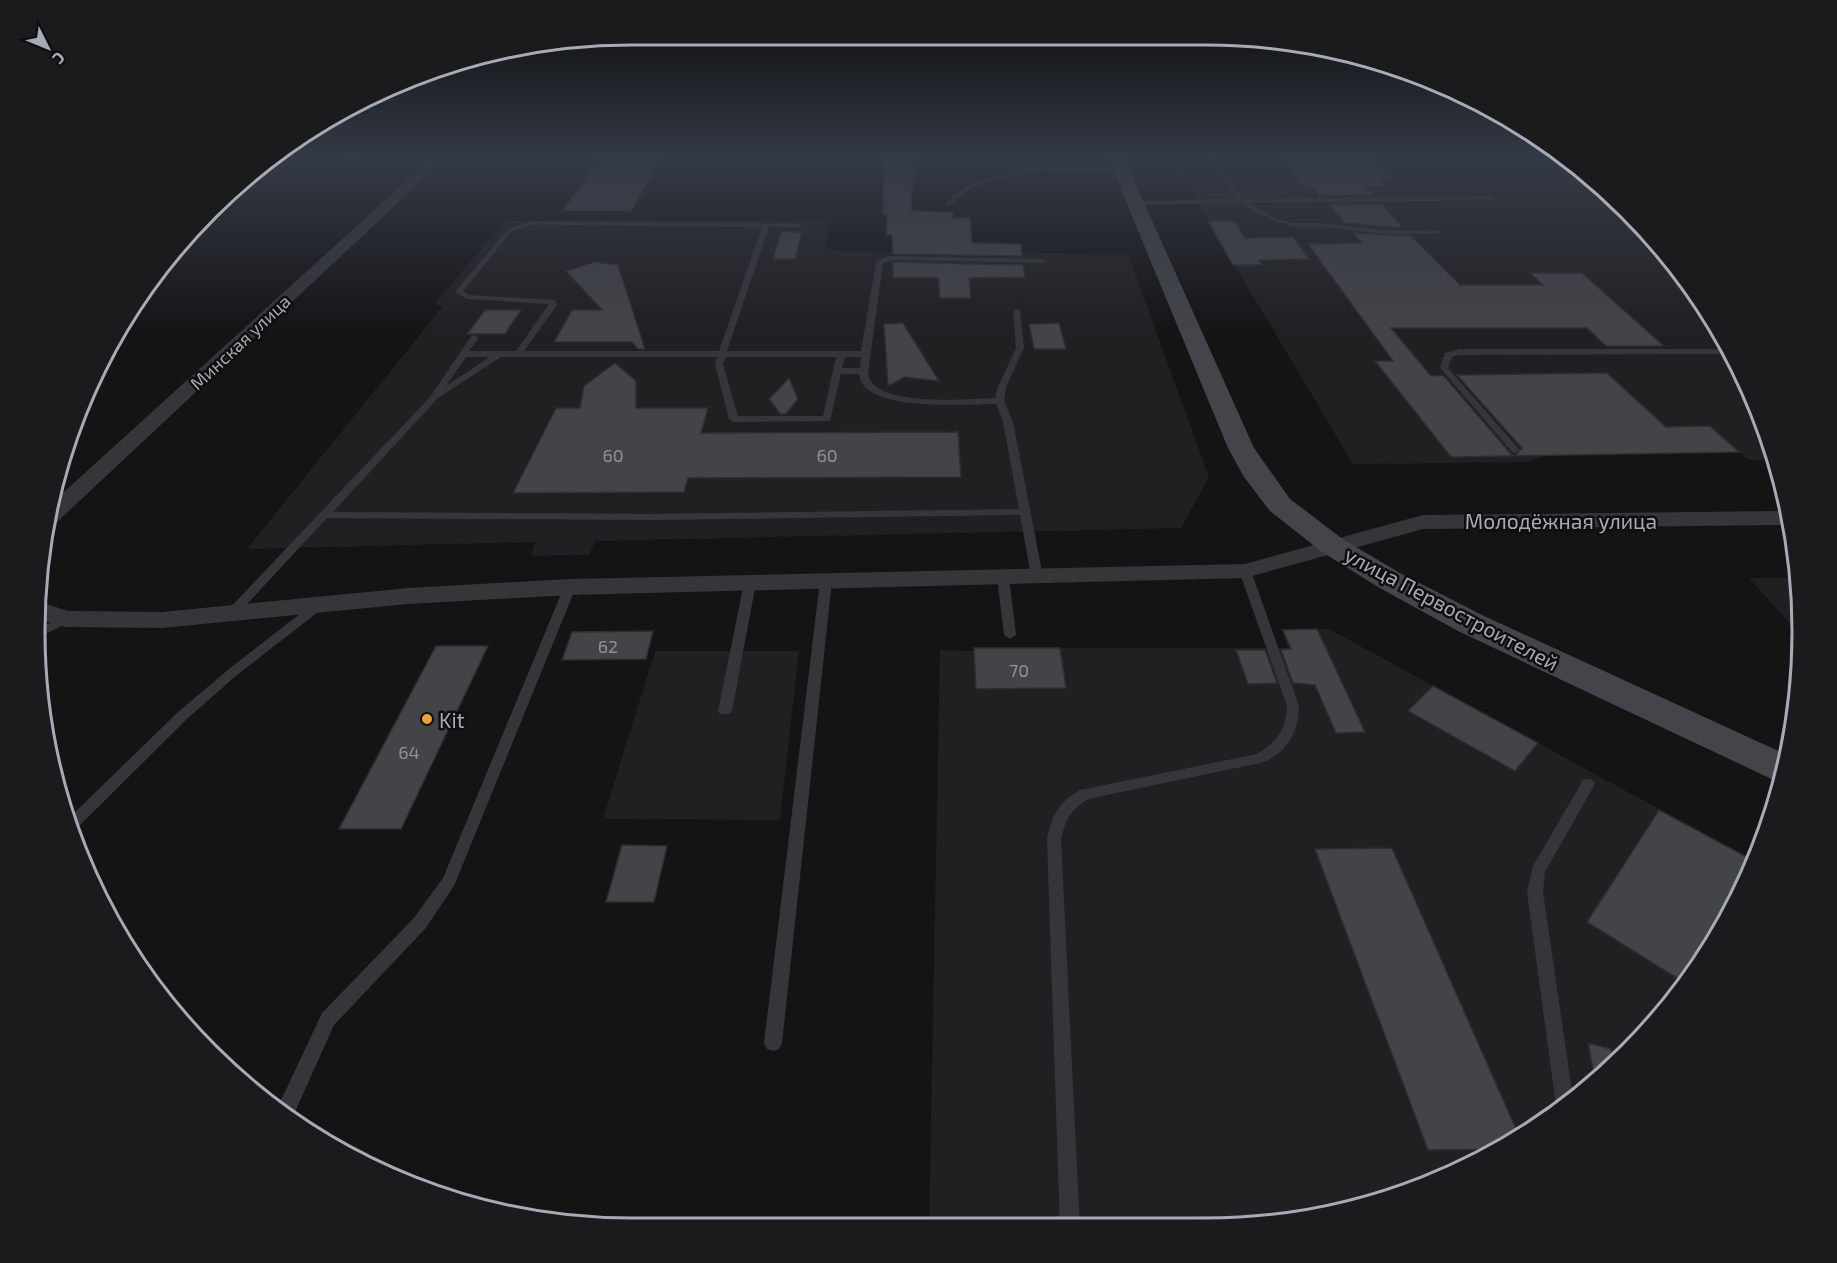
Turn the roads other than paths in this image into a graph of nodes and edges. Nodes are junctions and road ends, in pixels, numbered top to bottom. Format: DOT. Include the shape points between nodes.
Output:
graph roads {
  1 [pos="371,217"];
  2 [pos="1141,217"];
  3 [pos="1270,217"];
  4 [pos="766,225"];
  5 [pos="799,225"];
  6 [pos="1437,232"];
  7 [pos="1042,261"];
  8 [pos="1017,311"];
  9 [pos="475,337"];
  10 [pos="1721,352"];
  11 [pos="463,354"];
  12 [pos="499,354"];
  13 [pos="518,354"];
  14 [pos="722,354"];
  15 [pos="841,354"];
  16 [pos="865,354"];
  17 [pos="838,371"];
  18 [pos="863,371"];
  19 [pos="434,399"];
  20 [pos="999,401"];
  21 [pos="1515,450"];
  22 [pos="58,510"];
  23 [pos="1024,512"];
  24 [pos="324,515"];
  25 [pos="1781,518"];
  26 [pos="1333,546"];
  27 [pos="1245,571"];
  28 [pos="1003,576"];
  29 [pos="1037,576"];
  30 [pos="826,581"];
  31 [pos="750,583"];
  32 [pos="570,587"];
  33 [pos="318,606"];
  34 [pos="46,612"];
  35 [pos="230,615"];
  36 [pos="66,618"];
  37 [pos="45,629"];
  38 [pos="1011,635"];
  39 [pos="725,711"];
  40 [pos="1776,766"];
  41 [pos="1587,784"];
  42 [pos="76,820"];
  43 [pos="773,1043"];
  44 [pos="1564,1096"];
  45 [pos="288,1107"];
  46 [pos="1070,1218"];
  1 -- 22 [label="street, Минская улица"];
  2 -- 26 [label="street, улица Первостроителей" via="1241,448 1280,505"];
  3 -- 6 [label="lane" via="1294,225"];
  4 -- 5 [label="lane"];
  4 -- 13 [label="lane" via="531,223 515,227 459,292 467,297 552,302"];
  4 -- 14 [label="lane"];
  7 -- 16 [label="lane" via="884,259 880,262"];
  8 -- 20 [label="lane" via="1020,348"];
  9 -- 11 [label="lane"];
  10 -- 21 [label="lane" via="1448,355 1444,368"];
  11 -- 12 [label="lane"];
  11 -- 19 [label="lane"];
  12 -- 13 [label="lane"];
  12 -- 19 [label="lane"];
  13 -- 14 [label="lane"];
  14 -- 15 [label="lane"];
  14 -- 17 [label="lane" via="719,370 734,419 827,419"];
  15 -- 16 [label="lane"];
  15 -- 17 [label="lane"];
  16 -- 18 [label="lane"];
  17 -- 18 [label="lane"];
  18 -- 20 [label="lane" via="865,383 874,390 900,399"];
  19 -- 24 [label="lane"];
  20 -- 23 [label="lane" via="1008,422"];
  23 -- 24 [label="lane" via="651,517"];
  23 -- 29 [label="lane"];
  24 -- 35 [label="lane"];
  25 -- 26 [label="street, Молодёжная улица" via="1449,520 1395,528"];
  26 -- 27 [label="street, Молодёжная улица"];
  26 -- 40 [label="street, улица Первостроителей" via="1470,623"];
  27 -- 29 [label="street, Молодёжная улица"];
  27 -- 46 [label="lane" via="1293,706 1289,736 1260,758 1085,794 1067,804 1057,820 1054,840"];
  28 -- 29 [label="street, Молодёжная улица"];
  28 -- 30 [label="street, Молодёжная улица"];
  28 -- 38 [label="lane"];
  30 -- 31 [label="street, Молодёжная улица"];
  30 -- 43 [label="lane"];
  31 -- 32 [label="street, Молодёжная улица"];
  31 -- 39 [label="lane"];
  32 -- 33 [label="street, Молодёжная улица" via="408,596"];
  32 -- 45 [label="lane" via="449,881 419,924 328,1019"];
  33 -- 35 [label="street, Молодёжная улица"];
  33 -- 42 [label="lane" via="183,715"];
  34 -- 36 [label="street, Молодёжная улица"];
  35 -- 36 [label="street, Молодёжная улица" via="162,620"];
  36 -- 37 [label="lane"];
  41 -- 44 [label="lane" via="1538,870 1535,892"];
}
